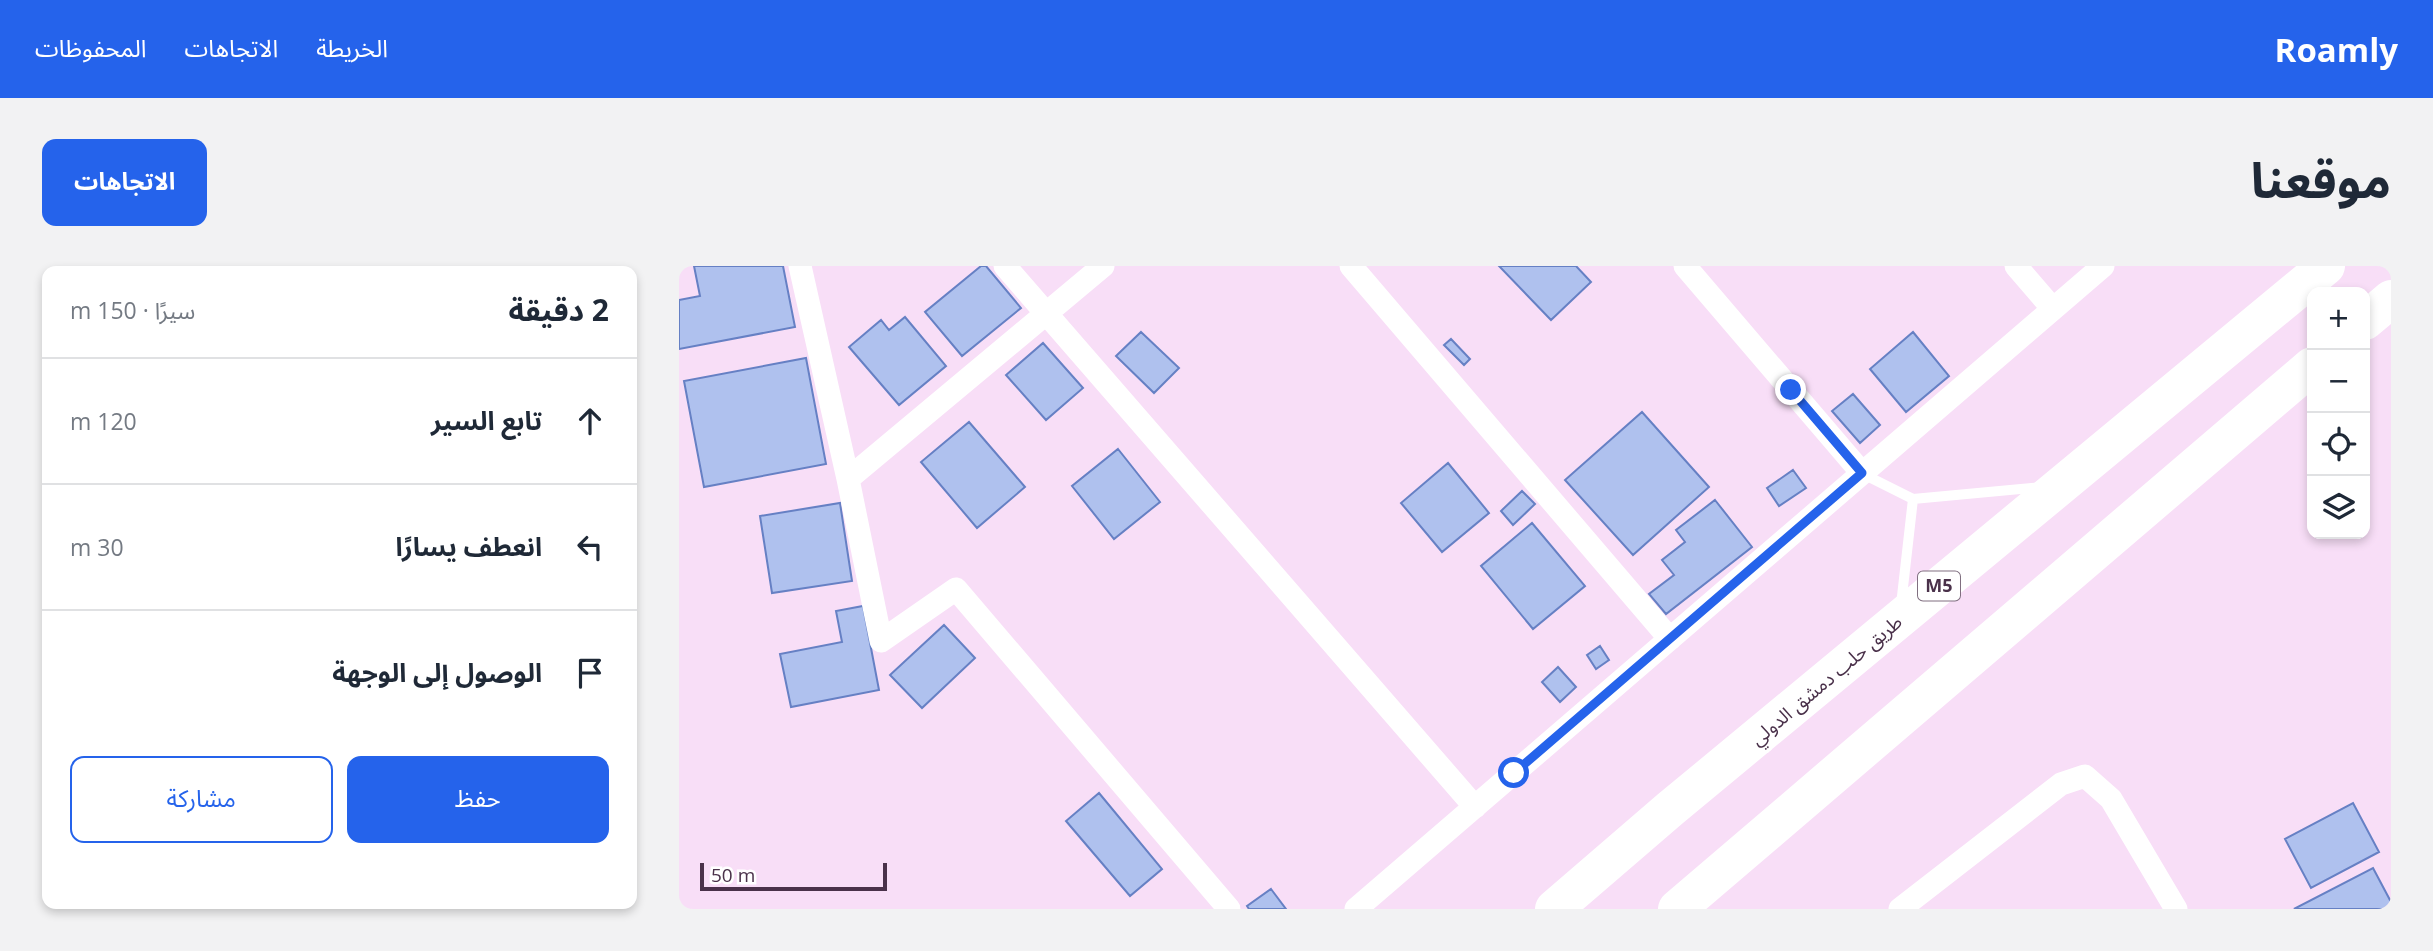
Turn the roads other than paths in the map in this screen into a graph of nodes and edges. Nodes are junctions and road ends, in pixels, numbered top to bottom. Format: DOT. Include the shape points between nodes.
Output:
graph roads {
  1 [pos="800,266"];
  2 [pos="1005,266"];
  3 [pos="1103,266"];
  4 [pos="1351,266"];
  5 [pos="1685,266"];
  6 [pos="2016,266"];
  7 [pos="2103,266"];
  8 [pos="2326,266"];
  9 [pos="2391,299"];
  10 [pos="2053,309"];
  11 [pos="1046,314"];
  12 [pos="2370,317"];
  13 [pos="2307,370"];
  14 [pos="1862,473"];
  15 [pos="848,480"];
  16 [pos="2062,485"];
  17 [pos="1913,499"];
  18 [pos="1900,619"];
  19 [pos="1670,639"];
  20 [pos="1475,807"];
  21 [pos="1229,909"];
  22 [pos="1356,909"];
  23 [pos="1554,909"];
  24 [pos="1677,909"];
  25 [pos="1900,909"];
  26 [pos="2176,909"];
  1 -- 15 [label="street"];
  2 -- 11 [label="street"];
  3 -- 11 [label="street"];
  4 -- 19 [label="street"];
  5 -- 14 [label="street"];
  6 -- 10 [label="street"];
  7 -- 10 [label="street"];
  8 -- 16 [label="highway, طريق حلب دمشق الدولي / M5"];
  9 -- 12 [label="highway"];
  10 -- 14 [label="street"];
  11 -- 15 [label="street"];
  11 -- 20 [label="street"];
  13 -- 24 [label="highway"];
  14 -- 17 [label="lane"];
  14 -- 19 [label="street"];
  15 -- 21 [label="street" via="881,640 956,589"];
  16 -- 17 [label="lane"];
  16 -- 18 [label="highway, طريق حلب دمشق الدولي / M5"];
  17 -- 18 [label="lane"];
  18 -- 23 [label="highway, طريق حلب دمشق الدولي / M5"];
  19 -- 20 [label="street"];
  20 -- 22 [label="street"];
  25 -- 26 [label="street" via="2061,784 2085,776 2112,799"];
}
